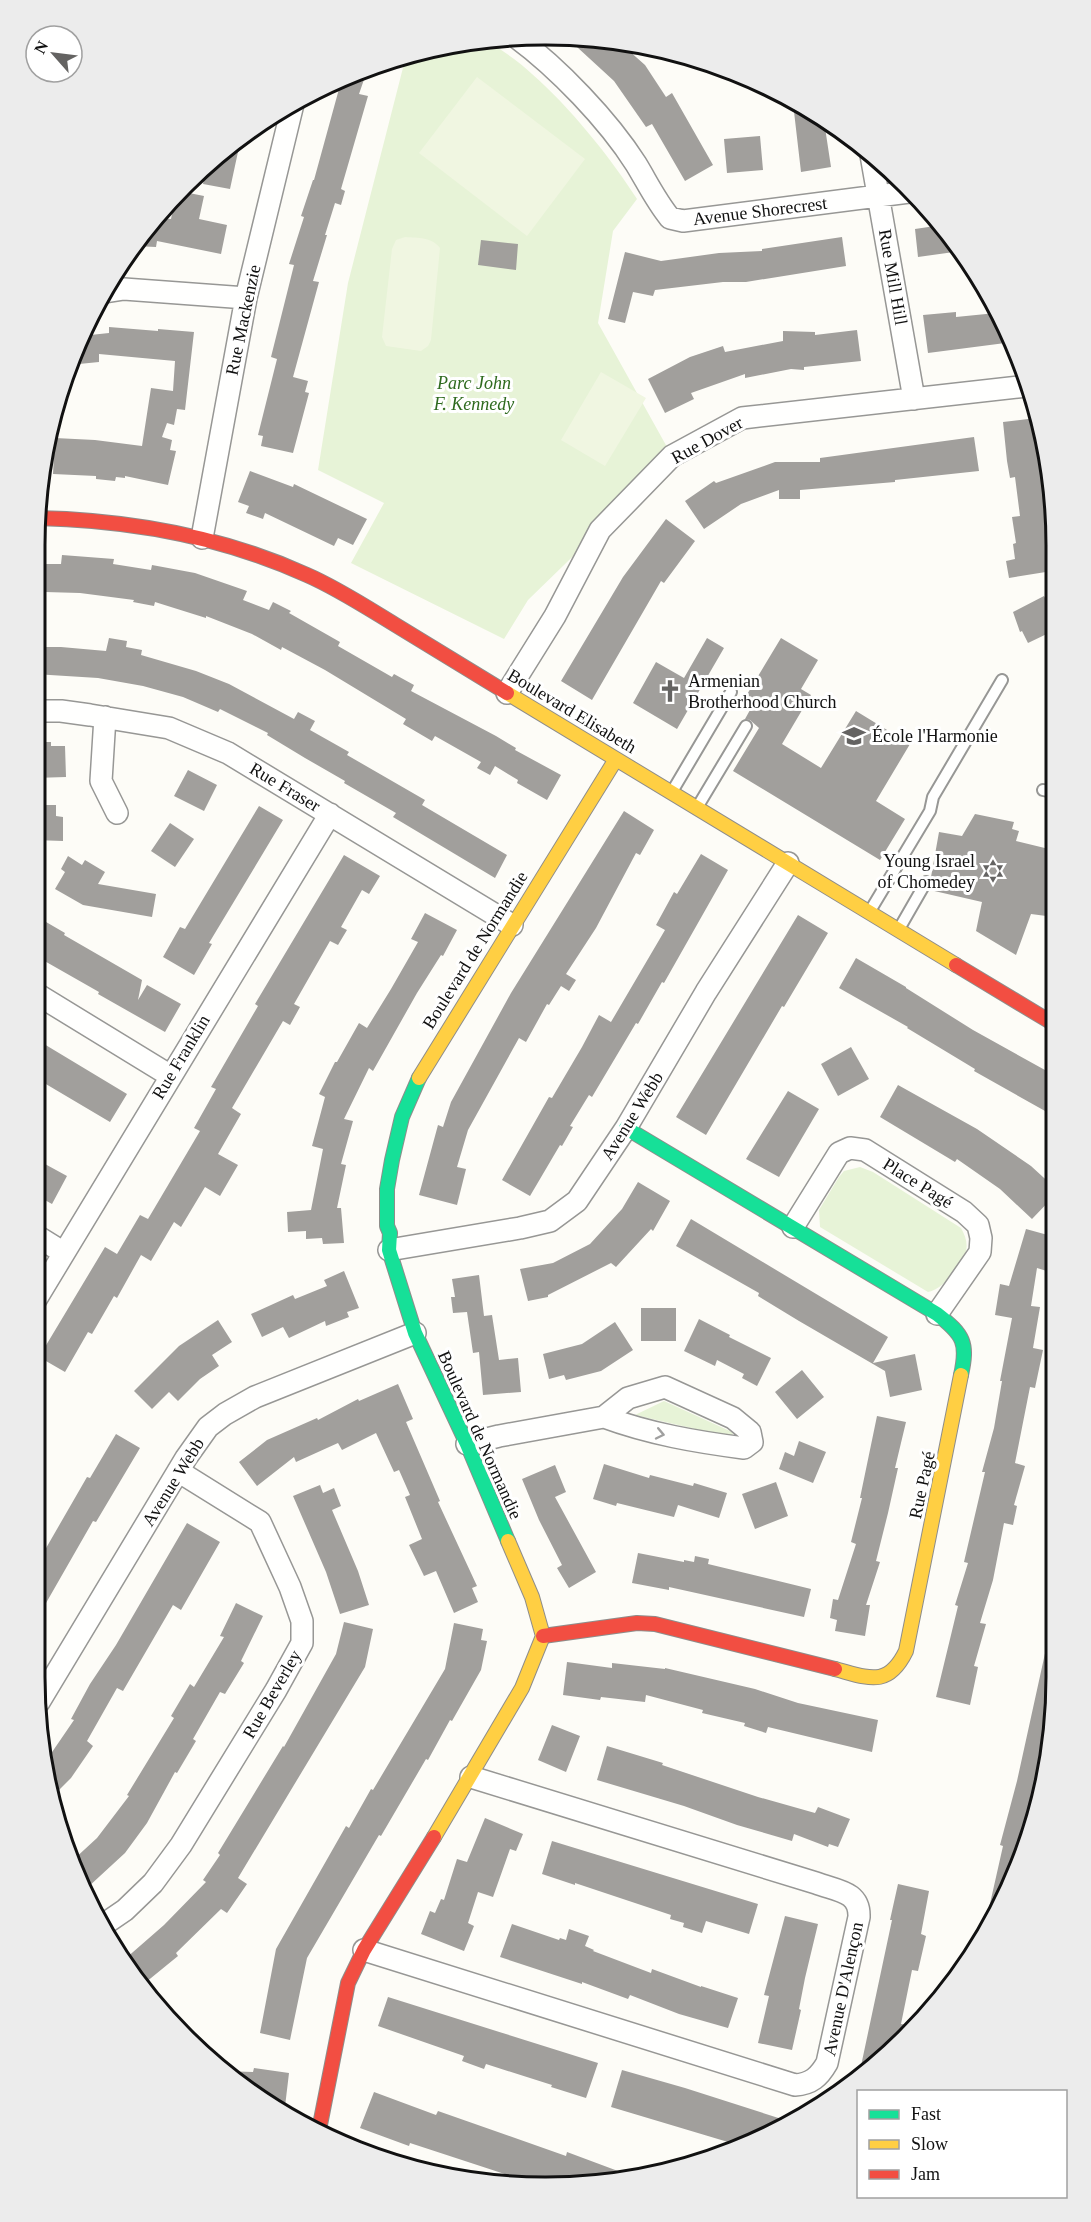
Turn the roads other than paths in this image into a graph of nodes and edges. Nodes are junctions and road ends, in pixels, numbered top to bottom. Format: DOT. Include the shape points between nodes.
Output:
graph roads {
  1 [pos="525,46"];
  2 [pos="290,115"];
  3 [pos="874,167"];
  4 [pos="900,193"];
  5 [pos="880,196"];
  6 [pos="115,290"];
  7 [pos="246,298"];
  8 [pos="1020,387"];
  9 [pos="914,399"];
  10 [pos="46,518"];
  11 [pos="202,538"];
  12 [pos="1002,680"];
  13 [pos="731,692"];
  14 [pos="507,693"];
  15 [pos="45,711"];
  16 [pos="105,717"];
  17 [pos="746,726"];
  18 [pos="616,759"];
  19 [pos="672,793"];
  20 [pos="697,808"];
  21 [pos="117,813"];
  22 [pos="330,814"];
  23 [pos="788,863"];
  24 [pos="926,882"];
  25 [pos="869,912"];
  26 [pos="512,925"];
  27 [pos="899,930"];
  28 [pos="45,1000"];
  29 [pos="1046,1019"];
  30 [pos="169,1075"];
  31 [pos="626,1128"];
  32 [pos="793,1227"];
  33 [pos="45,1242"];
  34 [pos="389,1250"];
  35 [pos="64,1253"];
  36 [pos="45,1283"];
  37 [pos="937,1314"];
  38 [pos="415,1333"];
  39 [pos="604,1417"];
  40 [pos="466,1444"];
  41 [pos="178,1471"];
  42 [pos="543,1636"];
  43 [pos="45,1690"];
  44 [pos="471,1777"];
  45 [pos="109,1921"];
  46 [pos="364,1950"];
  47 [pos="320,2123"];
  1 -- 5 [label="street, Avenue Shorecrest" via="582,97 635,162 670,218 683,221"];
  2 -- 7 [label="street, Rue Mackenzie"];
  3 -- 5 [label="street, Rue Mill Hill"];
  4 -- 5 [label="street, Avenue Shorecrest"];
  5 -- 9 [label="street, Rue Mill Hill"];
  6 -- 7 [label="street"];
  7 -- 11 [label="street, Rue Mackenzie"];
  8 -- 9 [label="street, Rue Dover"];
  9 -- 14 [label="street, Rue Dover" via="742,418 672,456 600,530 555,616"];
  10 -- 11 [label="street, Boulevard Elisabeth" via="114,521"];
  11 -- 14 [label="street, Boulevard Elisabeth" via="262,556 319,581"];
  12 -- 25 [label="lane"];
  13 -- 19 [label="lane"];
  14 -- 18 [label="street, Boulevard Elisabeth"];
  15 -- 16 [label="street, Rue Fraser"];
  16 -- 21 [label="street" via="101,782"];
  16 -- 22 [label="street, Rue Fraser" via="169,728 228,753"];
  17 -- 20 [label="lane"];
  18 -- 19 [label="street, Boulevard Elisabeth"];
  18 -- 26 [label="street, Boulevard de Normandie"];
  19 -- 20 [label="street, Boulevard Elisabeth"];
  20 -- 23 [label="street, Boulevard Elisabeth"];
  22 -- 26 [label="street, Rue Fraser"];
  22 -- 30 [label="street, Rue Franklin"];
  23 -- 25 [label="street, Boulevard Elisabeth"];
  23 -- 31 [label="street, Avenue Webb"];
  24 -- 27 [label="lane"];
  25 -- 27 [label="street, Boulevard Elisabeth"];
  26 -- 34 [label="street, Boulevard de Normandie" via="423,1069 402,1118 387,1189"];
  27 -- 29 [label="street, Boulevard Elisabeth"];
  28 -- 30 [label="street"];
  30 -- 35 [label="street, Rue Franklin"];
  31 -- 32 [label="street, Rue Pagé"];
  31 -- 34 [label="street, Avenue Webb" via="577,1201 550,1221"];
  32 -- 37 [label="street, Rue Pagé"];
  32 -- 37 [label="street, Place Pagé" via="839,1153 850,1148 865,1150 964,1212 978,1225 980,1252"];
  33 -- 35 [label="street"];
  34 -- 38 [label="street, Boulevard de Normandie"];
  35 -- 36 [label="street, Rue Franklin"];
  37 -- 42 [label="street, Rue Pagé" via="956,1329 966,1353 906,1651 897,1670 884,1678 866,1677 655,1624"];
  38 -- 40 [label="street, Boulevard de Normandie"];
  38 -- 41 [label="street, Avenue Webb" via="255,1397 225,1414 208,1427"];
  39 -- 39 [label="street, one-way" via="633,1428 704,1443 744,1448 752,1442 750,1432 733,1418 665,1387 628,1398"];
  39 -- 40 [label="street"];
  40 -- 42 [label="street, Boulevard de Normandie" via="532,1597"];
  41 -- 43 [label="street, Avenue Webb"];
  41 -- 45 [label="street, Rue Beverley" via="260,1522 293,1595 302,1621 302,1643 181,1845 153,1882"];
  42 -- 44 [label="street" via="522,1688"];
  44 -- 46 [label="street"];
  44 -- 46 [label="street, Avenue D'Alençon" via="853,1897 859,1905 859,1917 822,2072 807,2084 795,2085"];
  46 -- 47 [label="street" via="348,1983"];
}
